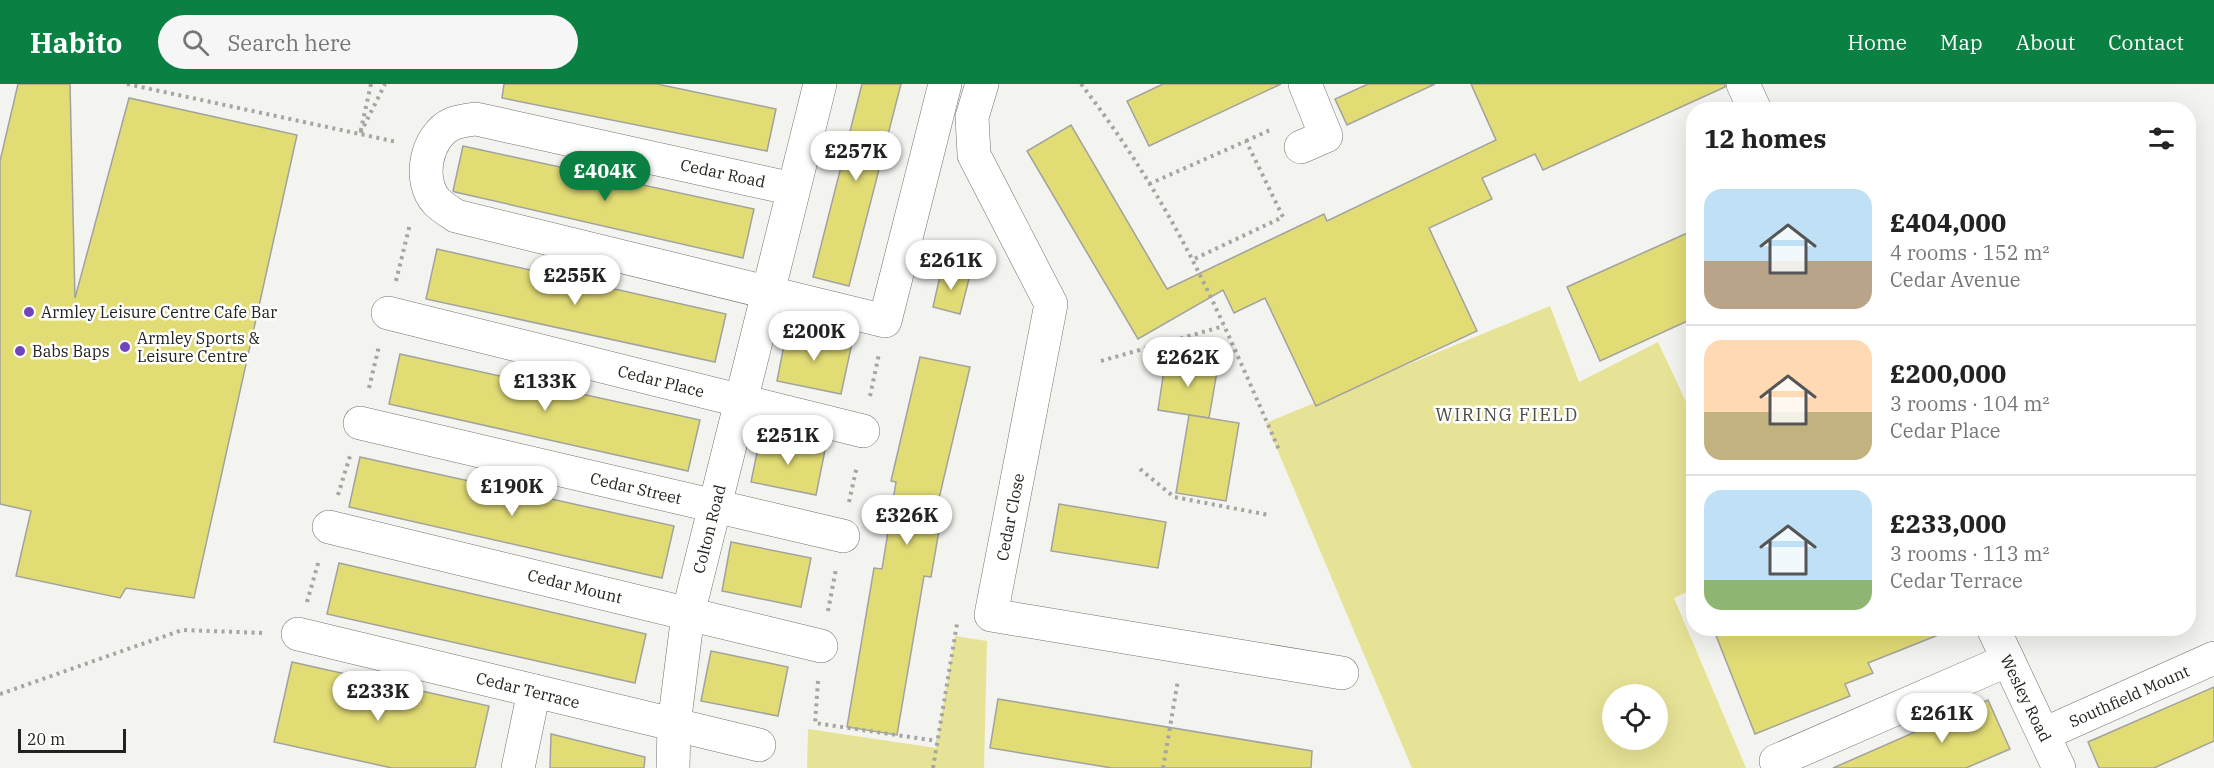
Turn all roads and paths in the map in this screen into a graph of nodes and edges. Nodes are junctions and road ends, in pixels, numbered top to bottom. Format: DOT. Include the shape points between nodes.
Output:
graph roads {
  1 [pos="127,84"];
  2 [pos="371,84"];
  3 [pos="385,84"];
  4 [pos="820,84"];
  5 [pos="945,84"];
  6 [pos="982,84"];
  7 [pos="1081,84"];
  8 [pos="1305,84"];
  9 [pos="1743,84"];
  10 [pos="1751,102"];
  11 [pos="360,134"];
  12 [pos="1301,147"];
  13 [pos="426,161"];
  14 [pos="1149,184"];
  15 [pos="794,189"];
  16 [pos="413,215"];
  17 [pos="1192,260"];
  18 [pos="768,292"];
  19 [pos="388,313"];
  20 [pos="885,321"];
  21 [pos="1224,326"];
  22 [pos="1101,361"];
  23 [pos="741,401"];
  24 [pos="360,423"];
  25 [pos="863,431"];
  26 [pos="1280,452"];
  27 [pos="1140,469"];
  28 [pos="715,506"];
  29 [pos="1269,515"];
  30 [pos="329,526"];
  31 [pos="843,536"];
  32 [pos="688,614"];
  33 [pos="991,615"];
  34 [pos="298,634"];
  35 [pos="1997,636"];
  36 [pos="821,646"];
  37 [pos="1184,647"];
  38 [pos="2214,658"];
  39 [pos="2008,660"];
  40 [pos="1342,673"];
  41 [pos="534,691"];
  42 [pos="0,694"];
  43 [pos="674,725"];
  44 [pos="2044,734"];
  45 [pos="937,741"];
  46 [pos="759,745"];
  47 [pos="1776,761"];
  48 [pos="518,768"];
  49 [pos="673,768"];
  50 [pos="933,768"];
  51 [pos="1163,768"];
  52 [pos="2059,768"];
  1 -- 11 [label="path"];
  2 -- 11 [label="path"];
  3 -- 11 [label="path"];
  4 -- 15 [label="street, Colton Road"];
  5 -- 20 [label="street"];
  6 -- 33 [label="street, Cedar Close" via="972,117 974,155 1051,304"];
  7 -- 14 [label="path"];
  8 -- 12 [label="street" via="1326,136"];
  9 -- 10 [label="street"];
  11 -- 13 [label="path" via="402,143"];
  13 -- 15 [label="street, Cedar Road" via="437,136 452,124 476,119"];
  13 -- 18 [label="street" via="426,183 436,202 456,216"];
  14 -- 17 [label="path"];
  14 -- 17 [label="path" via="1246,141 1282,217"];
  15 -- 18 [label="street, Colton Road"];
  16 -- 19 [label="path"];
  17 -- 21 [label="path"];
  18 -- 20 [label="street"];
  18 -- 23 [label="street, Colton Road"];
  19 -- 23 [label="street, Cedar Place"];
  19 -- 24 [label="path"];
  20 -- 25 [label="path"];
  21 -- 22 [label="path"];
  21 -- 26 [label="path"];
  23 -- 25 [label="street, Cedar Place"];
  23 -- 28 [label="street, Colton Road"];
  24 -- 28 [label="street, Cedar Street"];
  24 -- 30 [label="path"];
  25 -- 31 [label="path"];
  27 -- 29 [label="path" via="1174,497"];
  28 -- 31 [label="street, Cedar Street"];
  28 -- 32 [label="street, Colton Road"];
  30 -- 32 [label="street, Cedar Mount"];
  30 -- 34 [label="path"];
  31 -- 36 [label="path"];
  32 -- 36 [label="street, Cedar Mount"];
  32 -- 43 [label="street, Colton Road"];
  33 -- 37 [label="street"];
  33 -- 45 [label="path" via="959,610"];
  34 -- 41 [label="street, Cedar Terrace"];
  34 -- 42 [label="path" via="182,630"];
  35 -- 39 [label="street, Wesley Road"];
  36 -- 45 [label="path" via="814,723"];
  37 -- 40 [label="street"];
  37 -- 51 [label="path"];
  38 -- 44 [label="street, Southfield Mount"];
  39 -- 44 [label="street, Wesley Road"];
  39 -- 47 [label="street"];
  41 -- 43 [label="street, Cedar Terrace"];
  41 -- 48 [label="street"];
  43 -- 46 [label="street, Cedar Terrace"];
  43 -- 49 [label="street, Colton Road"];
  44 -- 52 [label="street, Wesley Road"];
  45 -- 50 [label="path"];
}
